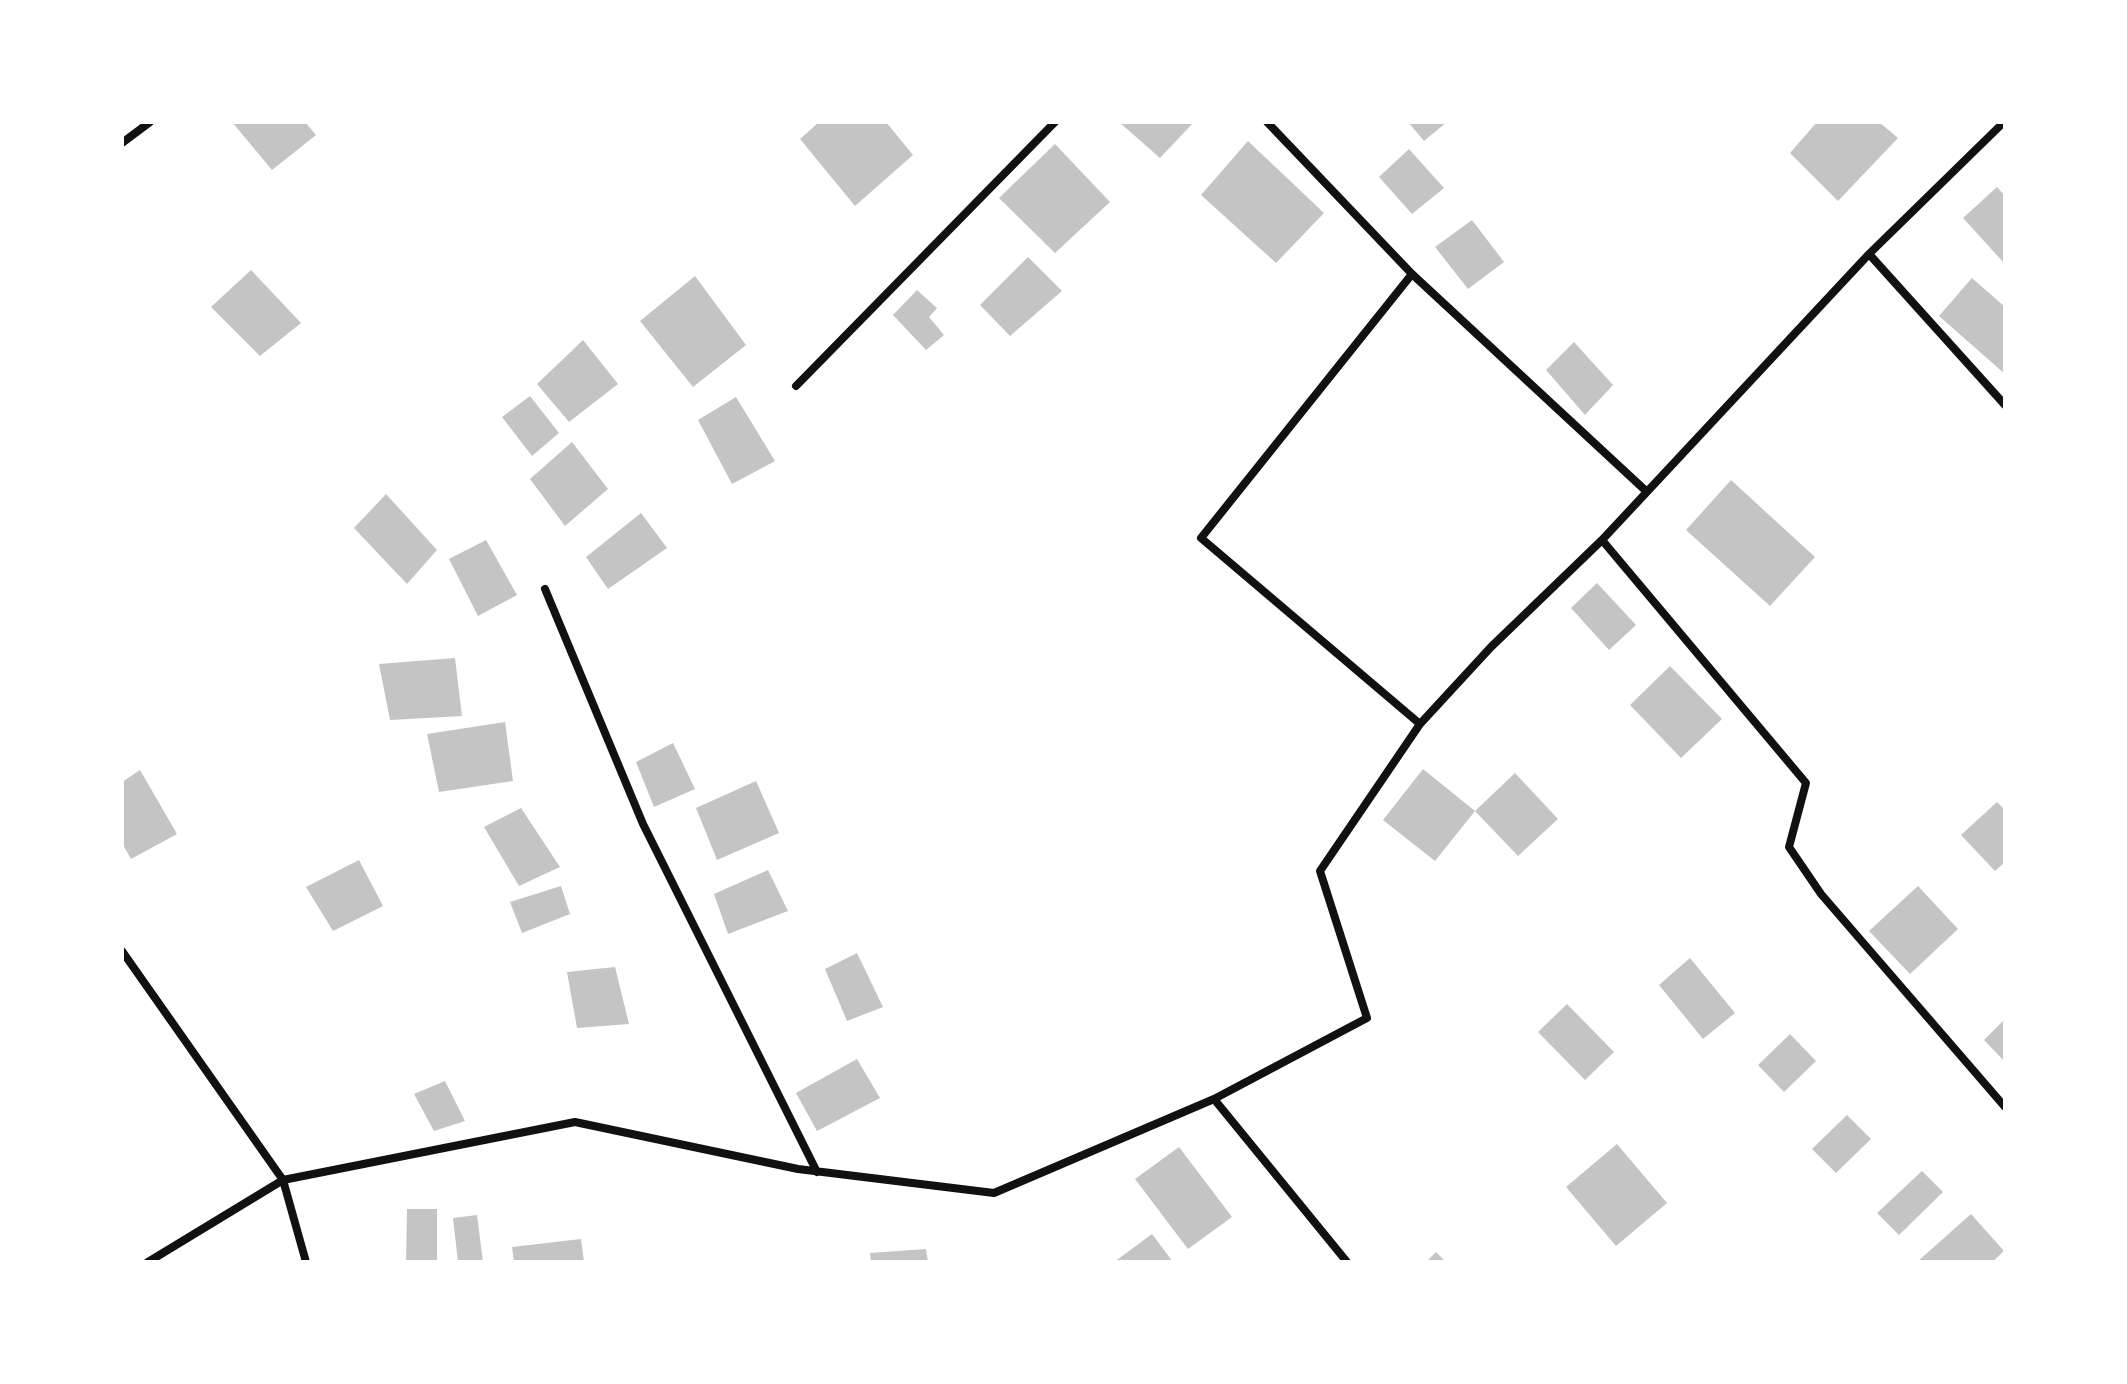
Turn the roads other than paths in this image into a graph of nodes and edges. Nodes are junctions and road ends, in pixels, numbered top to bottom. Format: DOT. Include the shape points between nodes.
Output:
graph roads {
  1 [pos="150,122"];
  2 [pos="1055,122"];
  3 [pos="1267,122"];
  4 [pos="2004,122"];
  5 [pos="122,143"];
  6 [pos="1869,254"];
  7 [pos="1412,274"];
  8 [pos="796,386"];
  9 [pos="2005,405"];
  10 [pos="1646,491"];
  11 [pos="1602,540"];
  12 [pos="545,589"];
  13 [pos="1420,724"];
  14 [pos="122,951"];
  15 [pos="1214,1099"];
  16 [pos="2005,1107"];
  17 [pos="817,1172"];
  18 [pos="283,1180"];
  19 [pos="148,1262"];
  20 [pos="306,1262"];
  21 [pos="1347,1262"];
  1 -- 5 [label="street"];
  2 -- 8 [label="street"];
  3 -- 7 [label="street"];
  4 -- 6 [label="street"];
  6 -- 9 [label="street"];
  6 -- 10 [label="street"];
  7 -- 10 [label="street"];
  7 -- 13 [label="street" via="1201,538"];
  10 -- 11 [label="street"];
  11 -- 13 [label="street"];
  11 -- 16 [label="street" via="1806,783 1789,847 1821,894"];
  12 -- 17 [label="street" via="643,824"];
  13 -- 15 [label="street" via="1320,871 1367,1018"];
  14 -- 18 [label="street"];
  15 -- 17 [label="street" via="994,1193"];
  15 -- 21 [label="street"];
  17 -- 18 [label="street" via="575,1122"];
  18 -- 19 [label="street"];
  18 -- 20 [label="street"];
}
